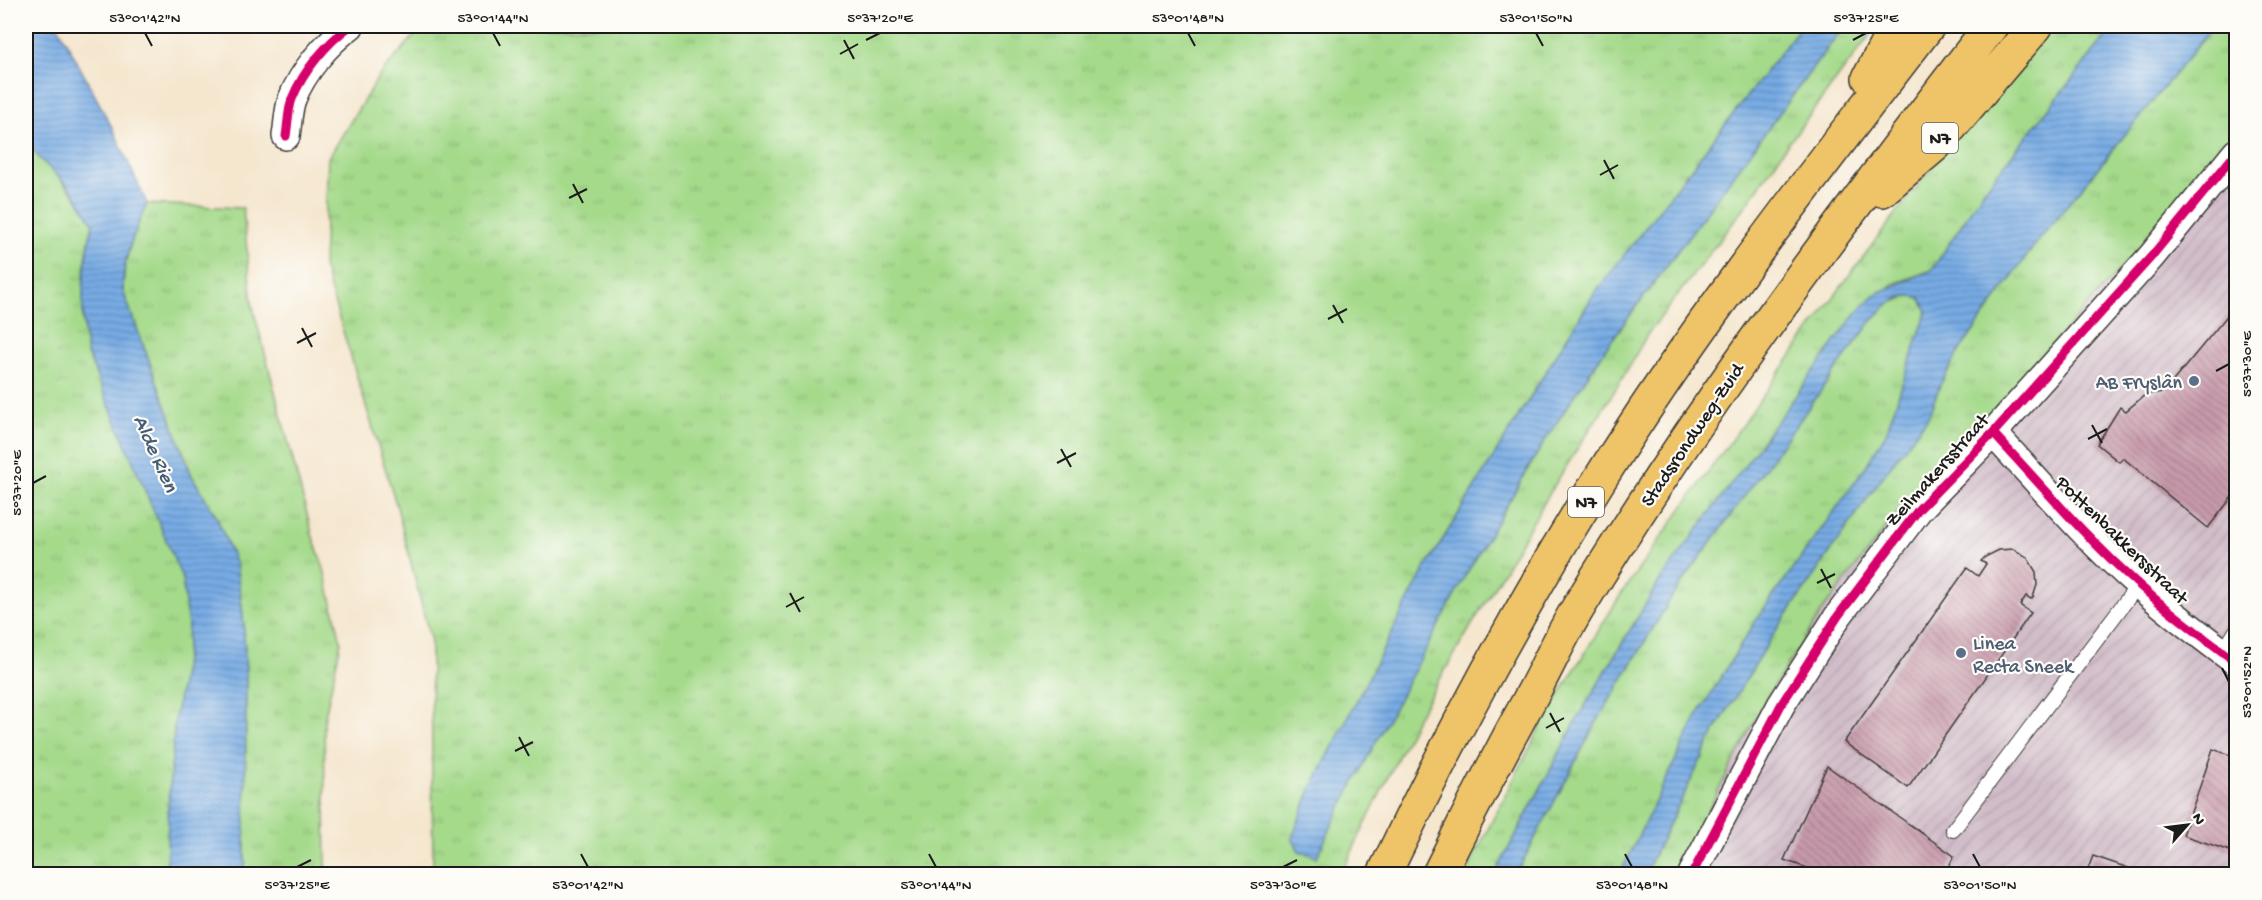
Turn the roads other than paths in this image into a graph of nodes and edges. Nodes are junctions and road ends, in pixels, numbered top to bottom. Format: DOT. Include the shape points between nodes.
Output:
graph roads {
  1 [pos="350,26"];
  2 [pos="1896,26"];
  3 [pos="1928,26"];
  4 [pos="1991,26"];
  5 [pos="2036,26"];
  6 [pos="286,136"];
  7 [pos="2236,153"];
  8 [pos="1829,154"];
  9 [pos="1829,237"];
  10 [pos="1993,433"];
  11 [pos="2138,585"];
  12 [pos="2232,648"];
  13 [pos="1953,830"];
  14 [pos="1384,874"];
  15 [pos="1439,874"];
  16 [pos="1692,874"];
  1 -- 6 [label="street" via="336,36 309,69 292,99"];
  2 -- 8 [label="highway, N7"];
  3 -- 8 [label="highway, N7"];
  4 -- 9 [label="highway, Stadsrondweg-Zuid / N7"];
  5 -- 9 [label="highway, N7" via="1935,145"];
  7 -- 10 [label="street, Zeilmakersstraat" via="2151,257"];
  8 -- 14 [label="highway, N7" via="1710,316 1599,481 1507,634"];
  9 -- 15 [label="highway, Stadsrondweg-Zuid / N7" via="1718,392 1580,605"];
  10 -- 11 [label="street, Pottenbakkersstraat"];
  10 -- 16 [label="street, Zeilmakersstraat" via="1919,509 1838,616 1781,705"];
  11 -- 12 [label="street, Pottenbakkersstraat"];
  11 -- 13 [label="lane"];
}
